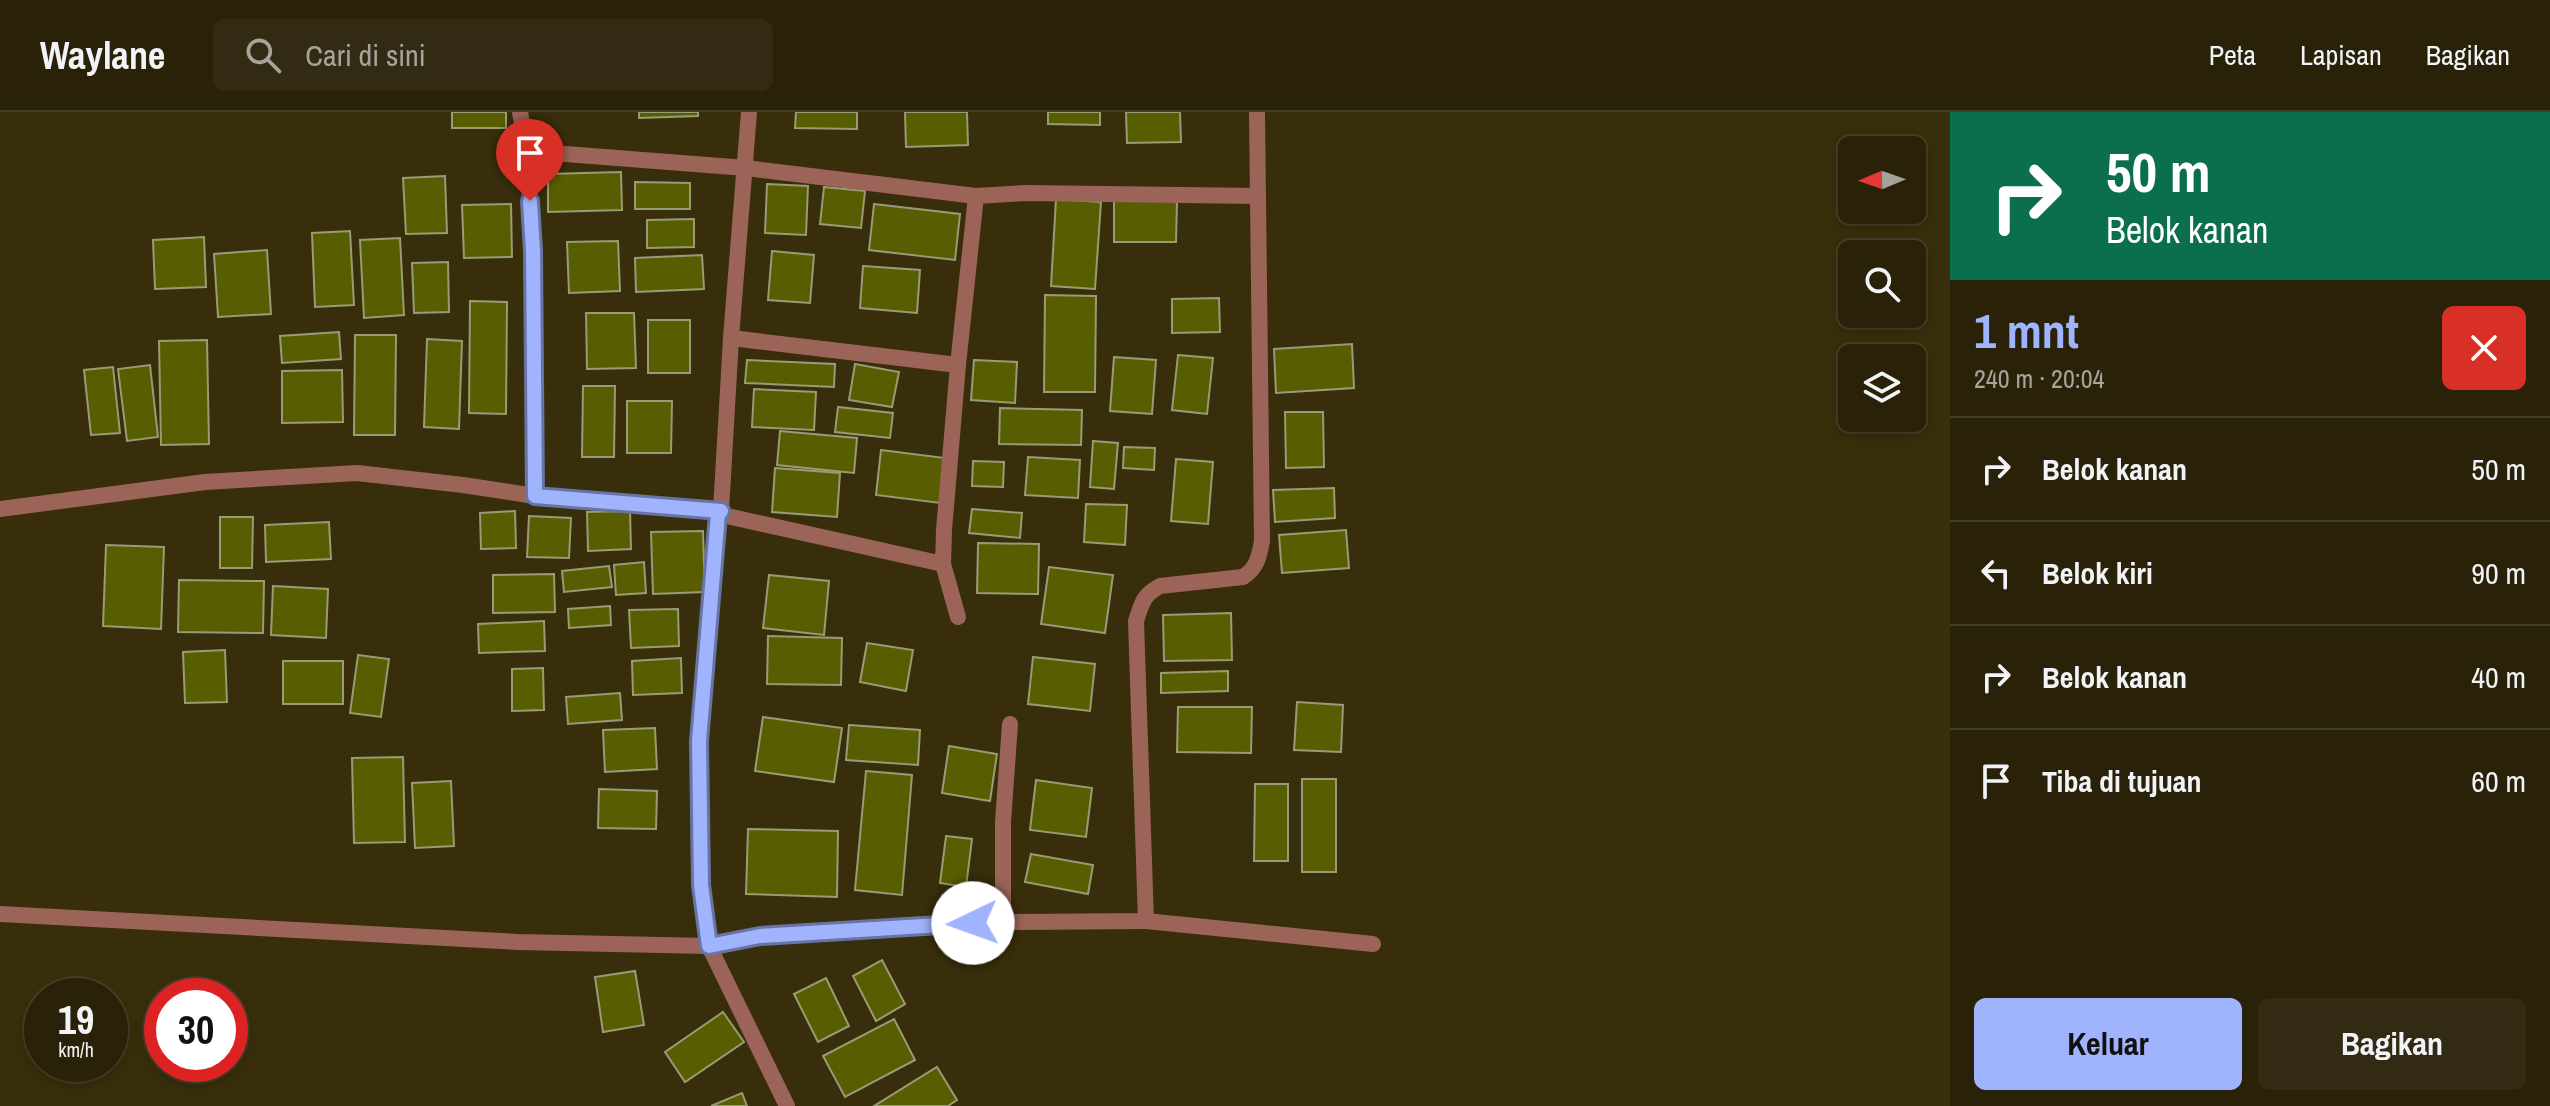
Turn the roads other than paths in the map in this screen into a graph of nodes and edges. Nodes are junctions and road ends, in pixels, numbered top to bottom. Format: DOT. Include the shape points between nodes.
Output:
graph roads {
  1 [pos="520,112"];
  2 [pos="749,112"];
  3 [pos="1257,112"];
  4 [pos="527,151"];
  5 [pos="746,168"];
  6 [pos="976,196"];
  7 [pos="1258,196"];
  8 [pos="731,338"];
  9 [pos="958,365"];
  10 [pos="535,496"];
  11 [pos="0,509"];
  12 [pos="719,512"];
  13 [pos="943,564"];
  14 [pos="958,617"];
  15 [pos="1010,724"];
  16 [pos="0,914"];
  17 [pos="1146,921"];
  18 [pos="1003,922"];
  19 [pos="1373,944"];
  20 [pos="709,946"];
  21 [pos="787,1106"];
  1 -- 4 [label="street"];
  2 -- 5 [label="street"];
  3 -- 7 [label="street"];
  4 -- 5 [label="street"];
  4 -- 10 [label="street"];
  5 -- 6 [label="street"];
  5 -- 8 [label="street"];
  6 -- 7 [label="street"];
  6 -- 9 [label="street"];
  7 -- 17 [label="street" via="1262,541 1259,559 1243,577 1160,586 1149,592 1136,621"];
  8 -- 9 [label="street"];
  8 -- 12 [label="street"];
  9 -- 13 [label="street"];
  10 -- 11 [label="street" via="357,473 205,482"];
  10 -- 12 [label="street"];
  12 -- 13 [label="street"];
  12 -- 20 [label="street" via="699,741 701,885"];
  13 -- 14 [label="street"];
  15 -- 18 [label="street"];
  16 -- 20 [label="street" via="519,942"];
  17 -- 18 [label="street"];
  17 -- 19 [label="street"];
  18 -- 20 [label="street" via="760,936"];
  20 -- 21 [label="street"];
}
